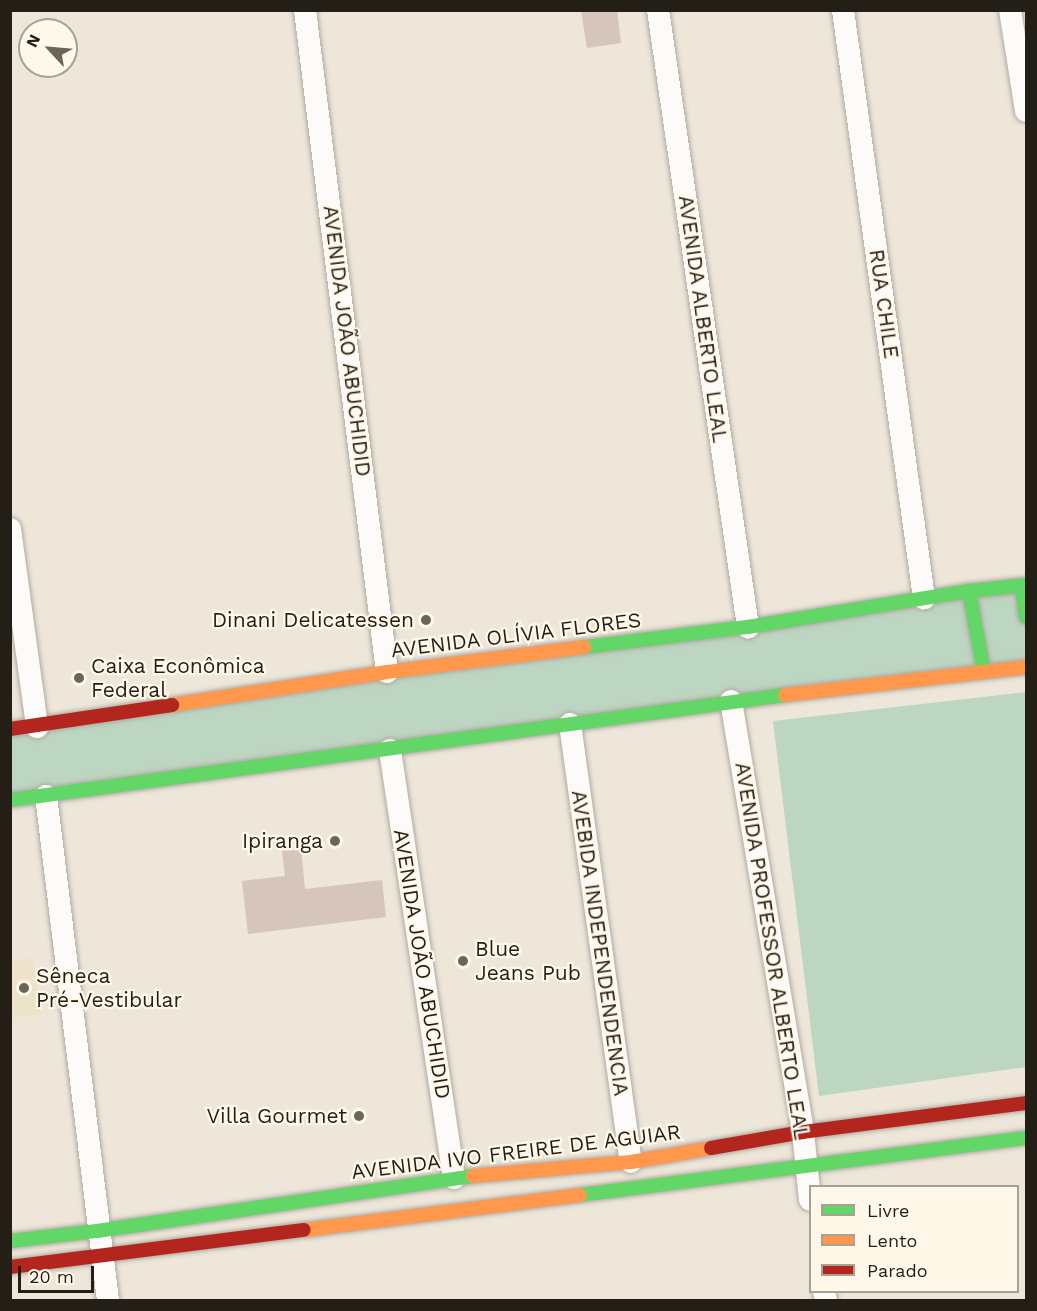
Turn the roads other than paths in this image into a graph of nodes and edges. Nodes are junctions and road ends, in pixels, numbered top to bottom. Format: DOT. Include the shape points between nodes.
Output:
graph roads {
  1 [pos="305,10"];
  2 [pos="658,10"];
  3 [pos="843,10"];
  4 [pos="1010,10"];
  5 [pos="1026,111"];
  6 [pos="10,529"];
  7 [pos="1024,586"];
  8 [pos="969,591"];
  9 [pos="924,598"];
  10 [pos="1026,617"];
  11 [pos="748,627"];
  12 [pos="1026,667"];
  13 [pos="387,672"];
  14 [pos="984,672"];
  15 [pos="731,701"];
  16 [pos="570,724"];
  17 [pos="37,727"];
  18 [pos="10,729"];
  19 [pos="390,750"];
  20 [pos="46,796"];
  21 [pos="10,800"];
  22 [pos="1026,1103"];
  23 [pos="803,1132"];
  24 [pos="1026,1138"];
  25 [pos="631,1162"];
  26 [pos="806,1167"];
  27 [pos="454,1178"];
  28 [pos="809,1192"];
  29 [pos="97,1231"];
  30 [pos="10,1241"];
  31 [pos="101,1256"];
  32 [pos="10,1267"];
  33 [pos="108,1300"];
  1 -- 13 [label="street, AVENIDA JOÃO ABUCHIDID"];
  2 -- 11 [label="street, AVENIDA ALBERTO LEAL"];
  3 -- 9 [label="street, RUA CHILE"];
  4 -- 5 [label="street"];
  6 -- 17 [label="street"];
  7 -- 8 [label="main road, AVENIDA OLÍVIA FLORES"];
  7 -- 10 [label="main road"];
  8 -- 9 [label="main road, AVENIDA OLÍVIA FLORES"];
  8 -- 14 [label="main road"];
  9 -- 11 [label="main road, AVENIDA OLÍVIA FLORES"];
  11 -- 13 [label="main road, AVENIDA OLÍVIA FLORES"];
  12 -- 14 [label="main road"];
  13 -- 17 [label="main road, AVENIDA OLÍVIA FLORES"];
  14 -- 15 [label="main road"];
  15 -- 16 [label="main road"];
  15 -- 23 [label="street, AVENIDA PROFESSOR ALBERTO LEAL"];
  16 -- 19 [label="main road"];
  16 -- 25 [label="street, AVEBIDA INDEPENDENDENCIA"];
  17 -- 18 [label="main road, AVENIDA OLÍVIA FLORES"];
  19 -- 20 [label="main road"];
  19 -- 27 [label="street, AVENIDA JOÃO ABUCHIDID"];
  20 -- 21 [label="main road"];
  20 -- 29 [label="street"];
  22 -- 23 [label="main road, AVENIDA IVO FREIRE DE AGUIAR"];
  23 -- 25 [label="main road, AVENIDA IVO FREIRE DE AGUIAR"];
  23 -- 26 [label="street, AVENIDA PROFESSOR ALBERTO LEAL"];
  24 -- 26 [label="main road"];
  25 -- 27 [label="main road, AVENIDA IVO FREIRE DE AGUIAR"];
  26 -- 28 [label="street, AVENIDA PROFESSOR ALBERTO LEAL"];
  26 -- 31 [label="main road"];
  27 -- 29 [label="main road, AVENIDA IVO FREIRE DE AGUIAR"];
  29 -- 30 [label="main road, AVENIDA IVO FREIRE DE AGUIAR"];
  29 -- 31 [label="street"];
  31 -- 32 [label="main road"];
  31 -- 33 [label="street"];
}
